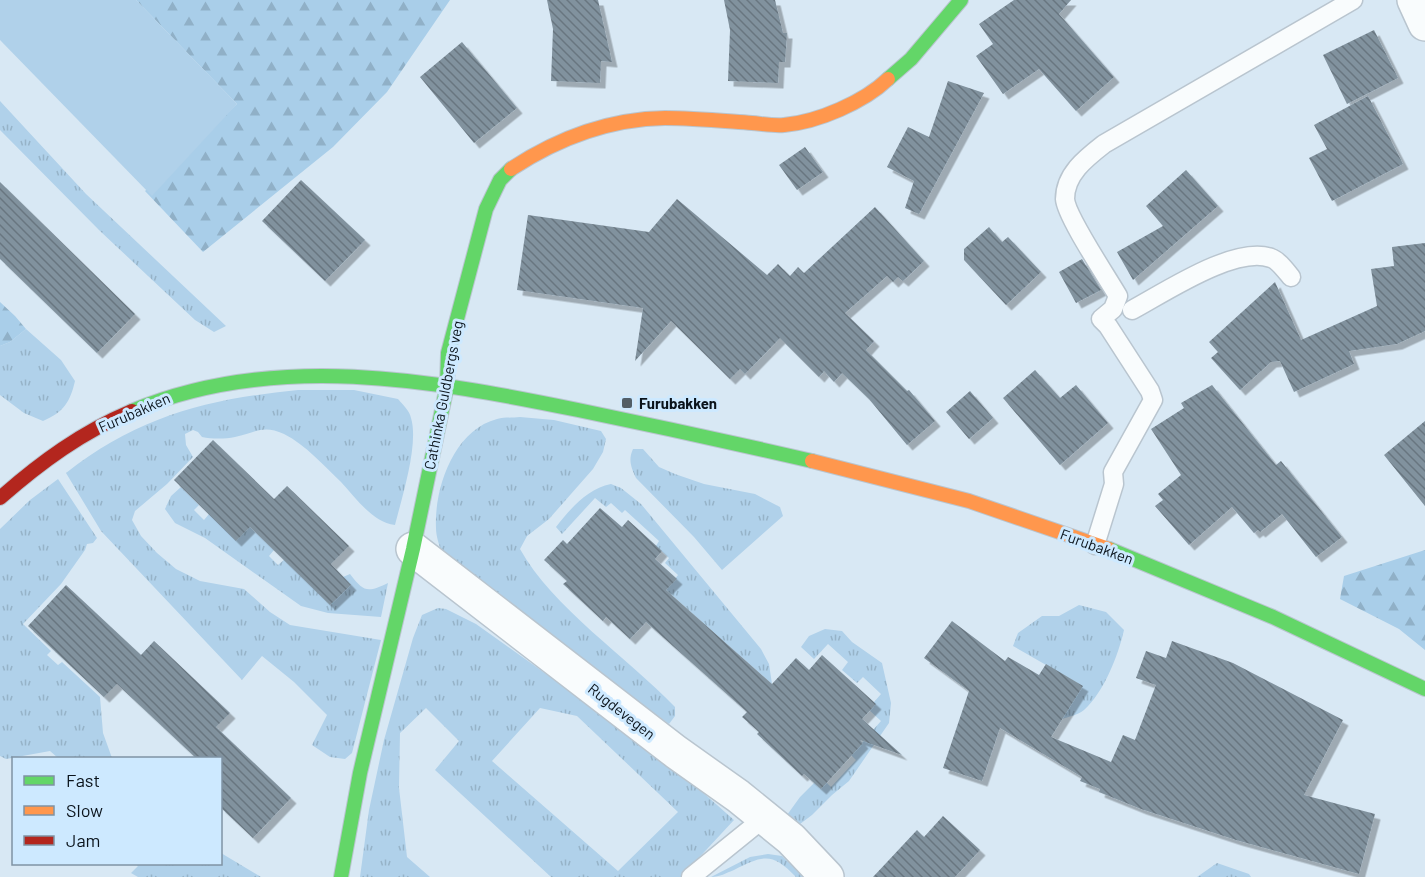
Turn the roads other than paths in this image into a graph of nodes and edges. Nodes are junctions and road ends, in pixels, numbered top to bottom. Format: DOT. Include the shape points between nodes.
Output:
graph roads {
  1 [pos="961,0"];
  2 [pos="1353,0"];
  3 [pos="1414,0"];
  4 [pos="1425,24"];
  5 [pos="1291,277"];
  6 [pos="1132,310"];
  7 [pos="447,386"];
  8 [pos="0,498"];
  9 [pos="1095,545"];
  10 [pos="413,549"];
  11 [pos="1425,689"];
  12 [pos="764,818"];
  13 [pos="341,877"];
  14 [pos="692,877"];
  15 [pos="827,877"];
  1 -- 7 [label="street, Cathinka Guldbergs veg" via="911,59 880,86 838,110 784,125 664,118 608,124 532,154 510,170 500,180 486,209 448,353"];
  2 -- 9 [label="lane" via="1104,144 1082,162 1070,179 1065,199 1070,215 1118,296 1113,309 1101,319 1153,400 1113,472 1114,484"];
  3 -- 4 [label="street"];
  5 -- 6 [label="lane" via="1273,258 1256,255 1221,262"];
  7 -- 8 [label="street, Furubakken" via="332,375 254,378 181,392 99,426 48,457"];
  7 -- 9 [label="street, Furubakken" via="844,469 1014,515"];
  7 -- 10 [label="street, Cathinka Guldbergs veg"];
  9 -- 11 [label="street, Furubakken" via="1211,589"];
  10 -- 12 [label="street, Rugdevegen"];
  10 -- 13 [label="street, Cathinka Guldbergs veg" via="360,773"];
  12 -- 14 [label="lane"];
  12 -- 15 [label="street, Rugdevegen" via="791,839"];
}
